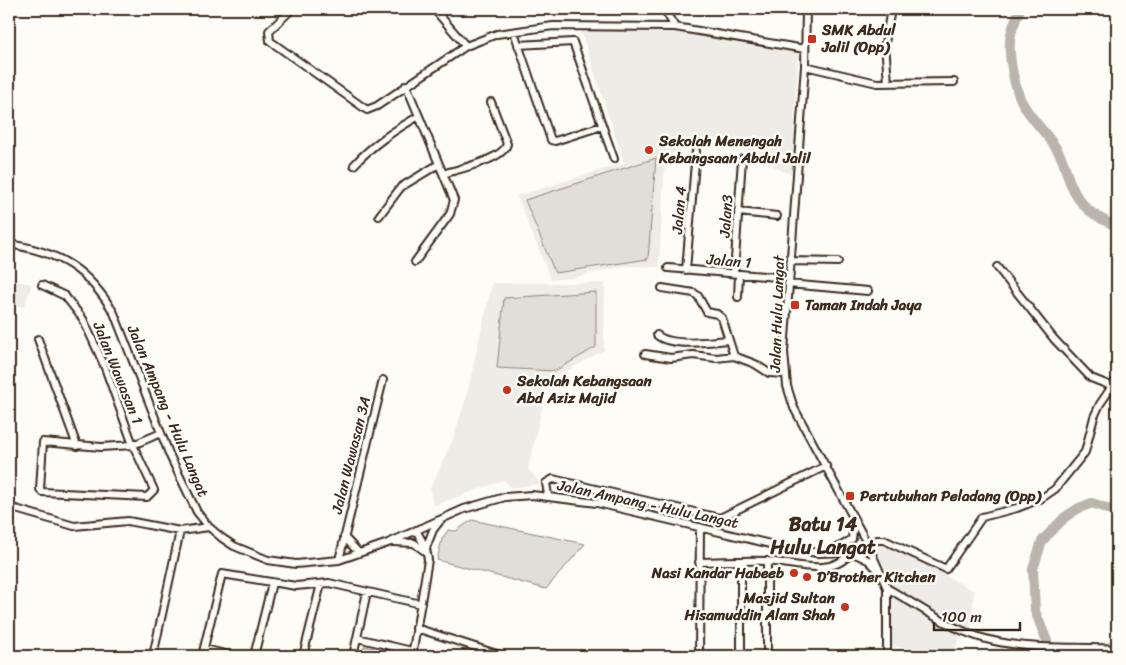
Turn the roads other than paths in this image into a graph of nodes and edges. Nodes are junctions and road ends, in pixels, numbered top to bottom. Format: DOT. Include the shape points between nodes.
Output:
graph roads {
  1 [pos="292,9"];
  2 [pos="434,9"];
  3 [pos="664,9"];
  4 [pos="806,9"];
  5 [pos="891,9"];
  6 [pos="675,27"];
  7 [pos="514,32"];
  8 [pos="518,45"];
  9 [pos="466,46"];
  10 [pos="805,49"];
  11 [pos="804,66"];
  12 [pos="954,82"];
  13 [pos="888,83"];
  14 [pos="406,85"];
  15 [pos="491,102"];
  16 [pos="418,116"];
  17 [pos="602,126"];
  18 [pos="696,151"];
  19 [pos="742,159"];
  20 [pos="614,160"];
  21 [pos="439,164"];
  22 [pos="354,165"];
  23 [pos="443,174"];
  24 [pos="738,212"];
  25 [pos="378,216"];
  26 [pos="777,216"];
  27 [pos="9,244"];
  28 [pos="791,261"];
  29 [pos="415,262"];
  30 [pos="838,262"];
  31 [pos="997,267"];
  32 [pos="668,268"];
  33 [pos="686,270"];
  34 [pos="736,274"];
  35 [pos="788,281"];
  36 [pos="42,285"];
  37 [pos="662,288"];
  38 [pos="868,291"];
  39 [pos="738,297"];
  40 [pos="657,335"];
  41 [pos="38,339"];
  42 [pos="728,340"];
  43 [pos="645,354"];
  44 [pos="734,356"];
  45 [pos="786,374"];
  46 [pos="1117,379"];
  47 [pos="383,380"];
  48 [pos="1111,386"];
  49 [pos="161,433"];
  50 [pos="133,445"];
  51 [pos="77,446"];
  52 [pos="826,466"];
  53 [pos="548,495"];
  54 [pos="9,507"];
  55 [pos="443,518"];
  56 [pos="854,520"];
  57 [pos="700,527"];
  58 [pos="209,528"];
  59 [pos="416,530"];
  60 [pos="180,531"];
  61 [pos="344,537"];
  62 [pos="388,543"];
  63 [pos="868,545"];
  64 [pos="427,551"];
  65 [pos="852,552"];
  66 [pos="359,553"];
  67 [pos="817,553"];
  68 [pos="339,560"];
  69 [pos="741,561"];
  70 [pos="767,561"];
  71 [pos="699,562"];
  72 [pos="272,583"];
  73 [pos="321,584"];
  74 [pos="887,588"];
  75 [pos="367,592"];
  76 [pos="421,604"];
  77 [pos="416,628"];
  78 [pos="357,638"];
  79 [pos="1117,649"];
  80 [pos="203,653"];
  81 [pos="412,654"];
  82 [pos="153,656"];
  83 [pos="234,656"];
  84 [pos="254,656"];
  85 [pos="303,656"];
  86 [pos="353,656"];
  87 [pos="503,656"];
  88 [pos="699,656"];
  89 [pos="741,656"];
  90 [pos="766,656"];
  91 [pos="887,656"];
  1 -- 14 [label="street" via="269,31 270,41 363,109 378,106"];
  2 -- 9 [label="street"];
  3 -- 6 [label="street"];
  4 -- 10 [label="street, Jalan Hulu Langat"];
  5 -- 13 [label="street" via="884,43"];
  6 -- 7 [label="street" via="553,26"];
  6 -- 10 [label="street"];
  7 -- 8 [label="street"];
  7 -- 9 [label="street" via="497,34"];
  8 -- 17 [label="street" via="572,41"];
  8 -- 17 [label="street" via="551,140"];
  9 -- 14 [label="street"];
  10 -- 11 [label="street, Jalan Hulu Langat"];
  11 -- 13 [label="street"];
  11 -- 28 [label="street, Jalan Hulu Langat"];
  12 -- 13 [label="street"];
  14 -- 16 [label="street"];
  15 -- 23 [label="street" via="506,144 505,150 497,156"];
  16 -- 21 [label="street"];
  16 -- 22 [label="street" via="366,151"];
  17 -- 20 [label="street"];
  18 -- 33 [label="street, Jalan 4"];
  19 -- 24 [label="street, Jalan3"];
  21 -- 23 [label="street"];
  21 -- 25 [label="street" via="401,187"];
  23 -- 29 [label="street" via="454,200 453,208"];
  24 -- 26 [label="street"];
  24 -- 34 [label="street, Jalan3"];
  27 -- 49 [label="street, Jalan Ampang - Hulu Langat" via="57,256 84,274 102,294 114,313"];
  28 -- 30 [label="street"];
  28 -- 35 [label="street, Jalan Hulu Langat"];
  31 -- 48 [label="street" via="1054,339 1085,372 1098,383"];
  32 -- 33 [label="street, Jalan 1"];
  33 -- 34 [label="street, Jalan 1"];
  34 -- 35 [label="street, Jalan 1"];
  34 -- 39 [label="street, Jalan3"];
  35 -- 38 [label="street, Jalan 1"];
  35 -- 45 [label="street, Jalan Hulu Langat"];
  36 -- 50 [label="street, Jalan Wawasan 1" via="65,296 83,319 104,365"];
  37 -- 42 [label="street" via="697,294 707,312 722,318"];
  40 -- 42 [label="street" via="671,341"];
  41 -- 51 [label="street"];
  42 -- 44 [label="street"];
  43 -- 44 [label="street" via="671,358"];
  44 -- 45 [label="street" via="769,373"];
  45 -- 52 [label="street, Jalan Hulu Langat" via="794,408"];
  46 -- 48 [label="street"];
  47 -- 61 [label="street, Jalan Wawasan 3A"];
  48 -- 63 [label="street, Jalan Ampang - Hulu Langat" via="1094,417 1085,452 1055,489 1016,508 982,517 947,568 939,567 890,541 877,540"];
  49 -- 50 [label="street"];
  49 -- 58 [label="street, Jalan Ampang - Hulu Langat" via="190,499"];
  50 -- 51 [label="street"];
  50 -- 51 [label="street, Jalan Wawasan 1" via="154,486 152,495 42,492 43,442"];
  52 -- 53 [label="street" via="720,518 553,479 546,483"];
  52 -- 56 [label="street, Jalan Hulu Langat"];
  53 -- 55 [label="street, Jalan Ampang - Hulu Langat" via="505,497"];
  53 -- 57 [label="street, Jalan Ampang - Hulu Langat"];
  54 -- 60 [label="street" via="74,526 128,521"];
  55 -- 59 [label="street, Jalan Ampang - Hulu Langat"];
  55 -- 64 [label="street" via="433,530"];
  56 -- 63 [label="street, Jalan Hulu Langat"];
  56 -- 67 [label="street" via="852,539"];
  57 -- 67 [label="street, Jalan Ampang - Hulu Langat"];
  57 -- 71 [label="street"];
  58 -- 60 [label="street"];
  58 -- 68 [label="street, Jalan Ampang - Hulu Langat" via="234,546 268,560 296,564"];
  59 -- 62 [label="street, Jalan Ampang - Hulu Langat"];
  59 -- 64 [label="street"];
  60 -- 82 [label="street"];
  61 -- 66 [label="street, Jalan Wawasan 3A"];
  61 -- 68 [label="street, Jalan Wawasan 3A"];
  62 -- 64 [label="street" via="410,542"];
  62 -- 66 [label="street, Jalan Ampang - Hulu Langat"];
  63 -- 65 [label="street, Jalan Ampang - Hulu Langat"];
  63 -- 74 [label="street, Jalan Hulu Langat"];
  64 -- 76 [label="street"];
  65 -- 67 [label="street, Jalan Ampang - Hulu Langat"];
  65 -- 70 [label="street" via="842,563 827,566 806,567"];
  65 -- 74 [label="street" via="876,568"];
  66 -- 68 [label="street, Jalan Ampang - Hulu Langat"];
  69 -- 70 [label="street"];
  69 -- 71 [label="street"];
  69 -- 89 [label="street"];
  70 -- 90 [label="street"];
  71 -- 88 [label="street"];
  72 -- 73 [label="street" via="296,586"];
  72 -- 80 [label="street" via="222,574"];
  72 -- 84 [label="street"];
  73 -- 75 [label="street"];
  73 -- 85 [label="street"];
  74 -- 79 [label="street" via="964,631 1016,645"];
  74 -- 91 [label="street, Jalan Hulu Langat"];
  75 -- 76 [label="street"];
  75 -- 78 [label="street"];
  76 -- 77 [label="street"];
  77 -- 81 [label="street"];
  77 -- 87 [label="street"];
  78 -- 81 [label="street"];
  78 -- 86 [label="street"];
  80 -- 83 [label="street"];
}
